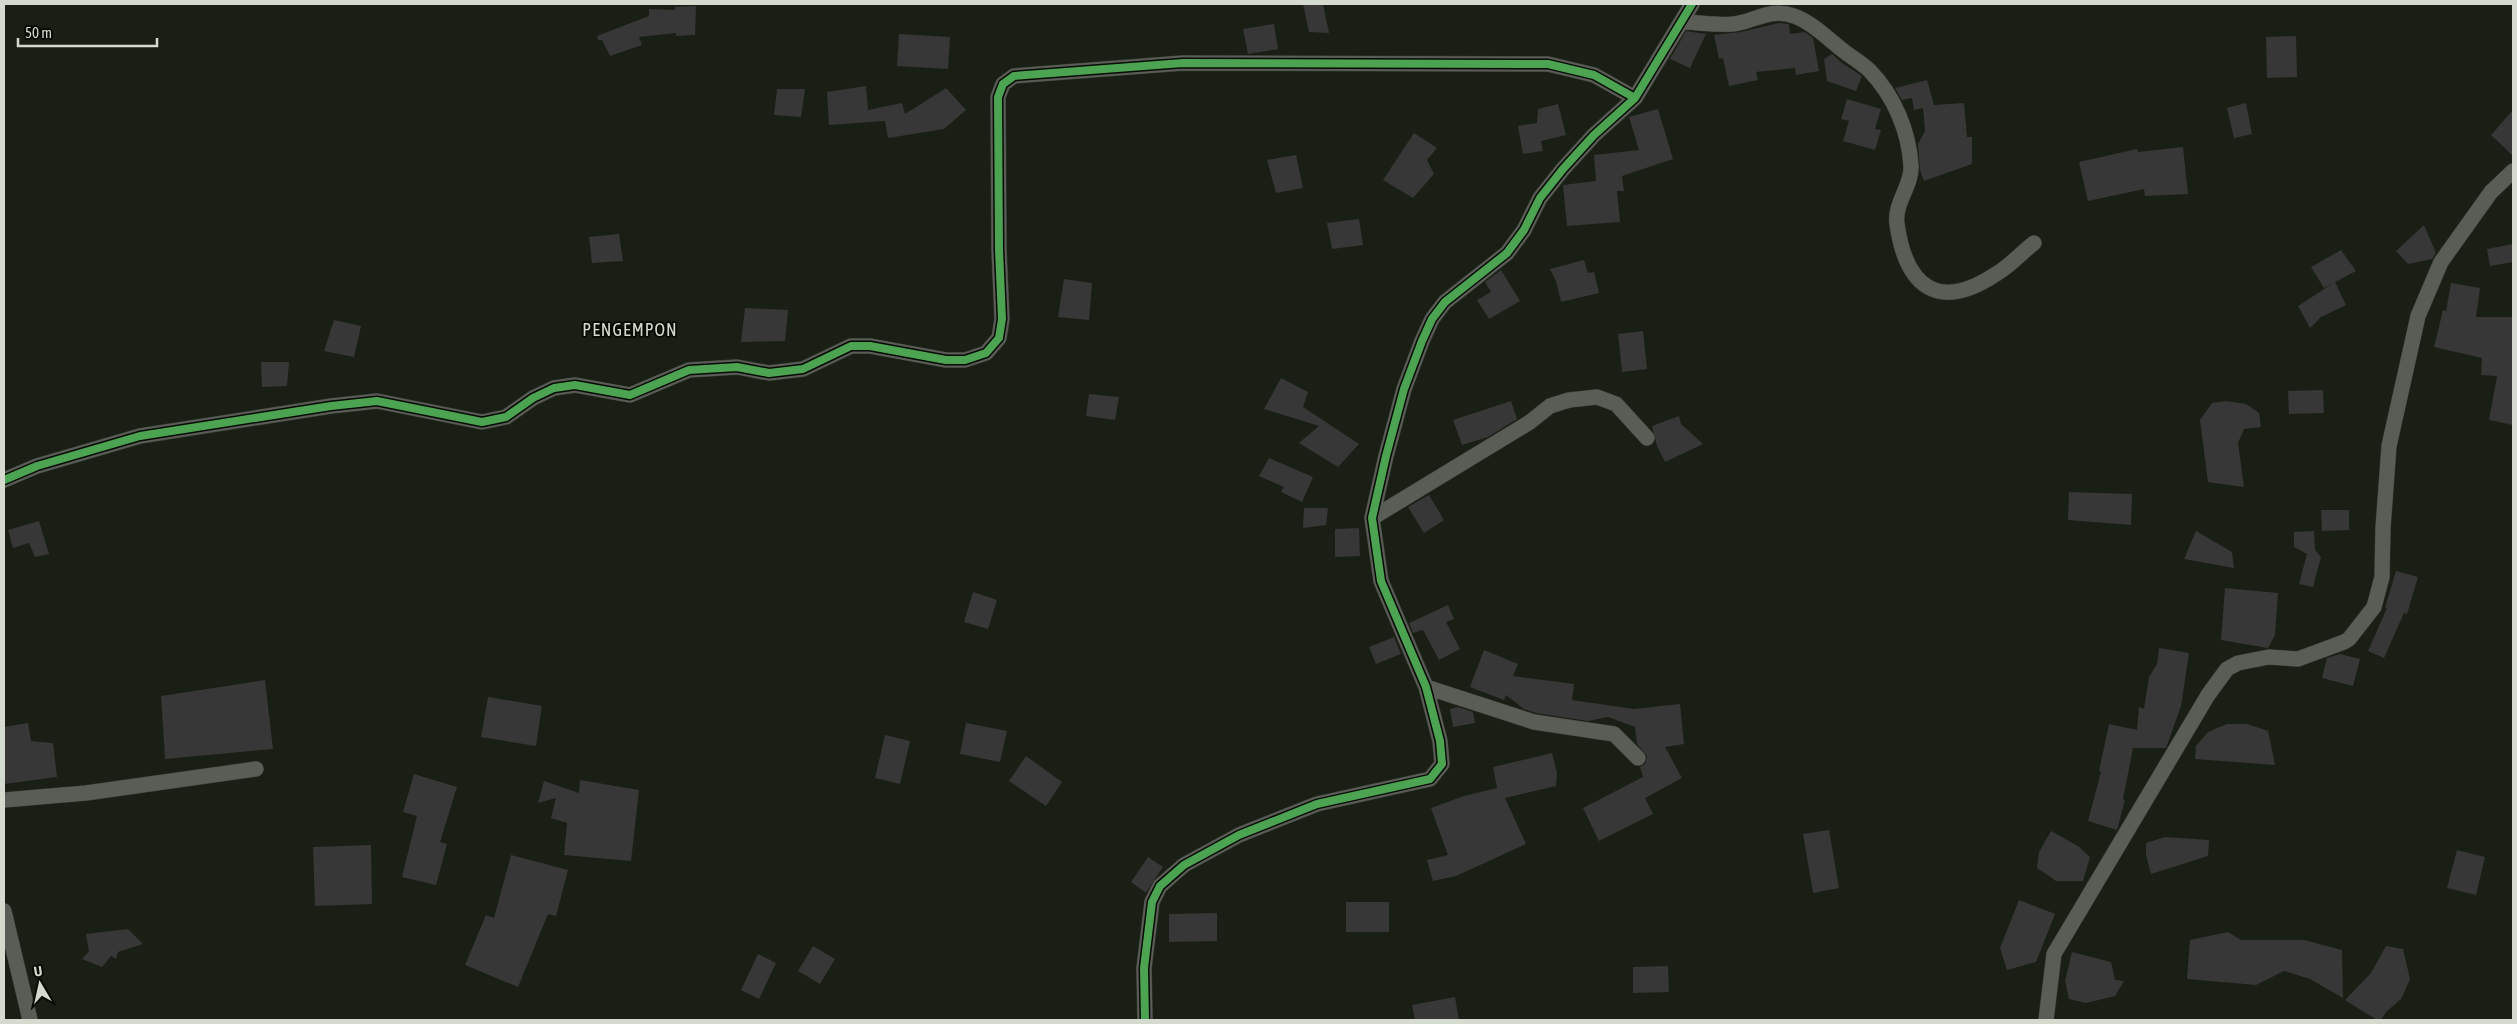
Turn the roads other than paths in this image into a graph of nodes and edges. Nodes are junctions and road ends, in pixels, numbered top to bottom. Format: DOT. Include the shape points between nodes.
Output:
graph roads {
  1 [pos="1692,4"];
  2 [pos="1682,22"];
  3 [pos="1635,98"];
  4 [pos="2513,171"];
  5 [pos="2034,242"];
  6 [pos="1647,438"];
  7 [pos="4,480"];
  8 [pos="1372,518"];
  9 [pos="1426,687"];
  10 [pos="1638,758"];
  11 [pos="256,769"];
  12 [pos="4,800"];
  13 [pos="4,911"];
  14 [pos="30,1020"];
  15 [pos="1145,1020"];
  16 [pos="2046,1020"];
  1 -- 2 [label="street"];
  2 -- 3 [label="street"];
  2 -- 5 [label="street" via="1738,24 1777,12 1794,16 1818,30 1869,70 1890,94 1908,149 1910,181 1902,196 1896,221 1910,268 1921,283 1936,292 1952,294 1972,288 1997,274"];
  3 -- 7 [label="street" via="1594,75 1548,64 1183,63 1014,76 1003,84 998,97 1002,319 999,338 986,354 965,360 946,360 870,346 851,346 803,368 769,373 737,367 689,370 630,395 575,385 554,388 506,417 482,422 377,401 331,406 140,436 37,466"];
  3 -- 8 [label="street" via="1563,169 1540,198 1524,230 1506,253 1445,302 1432,319 1404,389"];
  4 -- 16 [label="street" via="2491,192 2441,262 2418,316 2389,446 2382,577 2374,607 2349,639 2324,651 2298,659 2269,657 2248,660 2224,672 2054,954"];
  6 -- 8 [label="street" via="1616,404 1597,397 1568,400 1550,406 1530,422"];
  8 -- 9 [label="street" via="1381,581"];
  9 -- 10 [label="street" via="1534,722 1614,734"];
  9 -- 15 [label="street" via="1440,741 1442,764 1430,779 1317,804 1239,835 1184,865 1160,886 1152,902 1144,968"];
  11 -- 12 [label="street" via="86,793"];
  13 -- 14 [label="street"];
}
